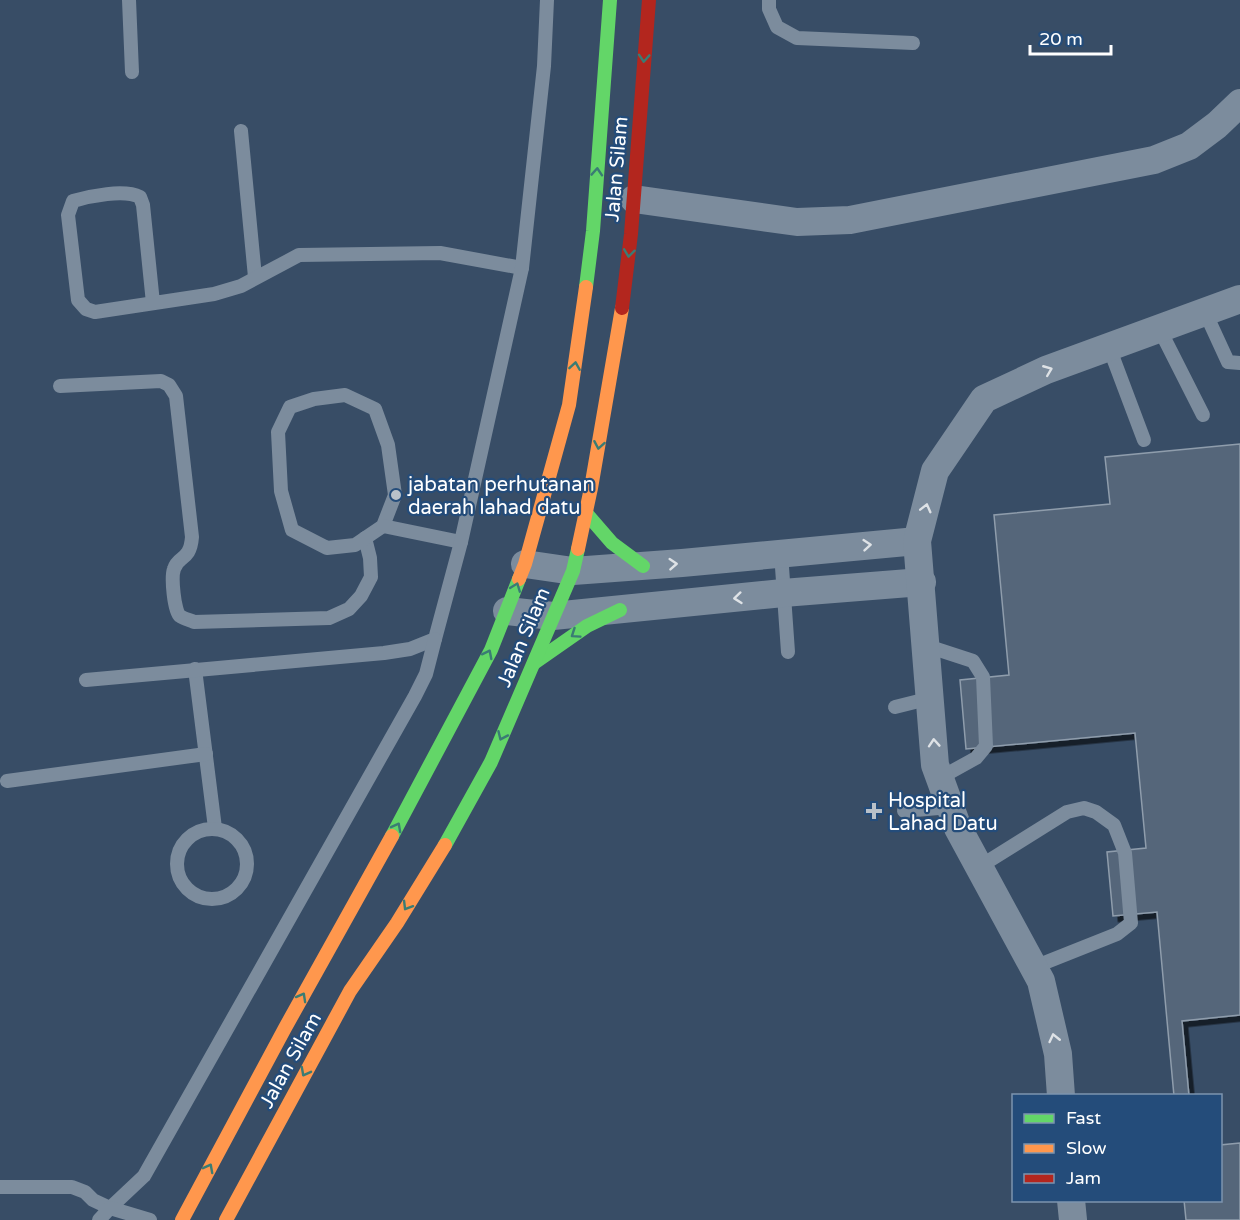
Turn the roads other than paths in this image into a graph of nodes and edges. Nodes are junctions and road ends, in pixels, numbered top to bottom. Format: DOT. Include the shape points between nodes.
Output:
graph roads {
  1 [pos="129,0"];
  2 [pos="547,0"];
  3 [pos="610,0"];
  4 [pos="649,0"];
  5 [pos="769,0"];
  6 [pos="913,44"];
  7 [pos="132,72"];
  8 [pos="1240,103"];
  9 [pos="241,130"];
  10 [pos="634,199"];
  11 [pos="522,268"];
  12 [pos="255,278"];
  13 [pos="1240,299"];
  14 [pos="153,303"];
  15 [pos="1205,312"];
  16 [pos="1159,328"];
  17 [pos="1110,347"];
  18 [pos="1240,363"];
  19 [pos="60,386"];
  20 [pos="1203,415"];
  21 [pos="1144,440"];
  22 [pos="586,513"];
  23 [pos="383,526"];
  24 [pos="365,538"];
  25 [pos="917,541"];
  26 [pos="461,542"];
  27 [pos="781,553"];
  28 [pos="525,564"];
  29 [pos="643,566"];
  30 [pos="573,571"];
  31 [pos="922,582"];
  32 [pos="783,593"];
  33 [pos="507,610"];
  34 [pos="620,610"];
  35 [pos="553,616"];
  36 [pos="435,639"];
  37 [pos="927,646"];
  38 [pos="788,652"];
  39 [pos="534,663"];
  40 [pos="195,669"];
  41 [pos="86,680"];
  42 [pos="931,698"];
  43 [pos="895,707"];
  44 [pos="206,754"];
  45 [pos="940,778"];
  46 [pos="7,781"];
  47 [pos="950,807"];
  48 [pos="904,811"];
  49 [pos="215,828"];
  50 [pos="979,867"];
  51 [pos="1034,967"];
  52 [pos="1061,1094"];
  53 [pos="0,1187"];
  54 [pos="1071,1202"];
  55 [pos="110,1208"];
  56 [pos="99,1220"];
  57 [pos="150,1220"];
  58 [pos="182,1220"];
  59 [pos="226,1220"];
  60 [pos="1073,1220"];
  1 -- 7 [label="lane"];
  2 -- 11 [label="lane"];
  28 -- 3 [label="highway, Jalan Silam, one-way" via="569,405 578,350 593,231"];
  4 -- 10 [label="highway, Jalan Silam, one-way"];
  5 -- 6 [label="lane" via="777,27 797,38"];
  8 -- 10 [label="street" via="1189,146 1154,160 850,219 797,222"];
  9 -- 12 [label="lane"];
  10 -- 22 [label="highway, Jalan Silam, one-way" via="619,334"];
  11 -- 12 [label="lane" via="440,253 299,255"];
  11 -- 26 [label="lane"];
  12 -- 14 [label="lane" via="214,294"];
  13 -- 15 [label="street"];
  14 -- 14 [label="lane" via="95,312 78,300 69,215 73,201 132,193 140,197"];
  15 -- 16 [label="street"];
  15 -- 18 [label="lane" via="1228,362"];
  16 -- 17 [label="street"];
  16 -- 20 [label="lane"];
  17 -- 21 [label="lane"];
  25 -- 17 [label="street, one-way" via="935,471 984,399"];
  19 -- 24 [label="lane" via="160,381 169,385 176,396 192,537 191,549 173,570 176,610 181,616 194,621 329,618 349,609 371,577"];
  22 -- 29 [label="highway" via="602,535"];
  22 -- 30 [label="highway, Jalan Silam"];
  23 -- 24 [label="lane"];
  23 -- 24 [label="lane" via="395,495 388,445 375,409 345,395 290,407 278,432 281,491 292,530 327,548 355,545"];
  23 -- 26 [label="lane"];
  27 -- 25 [label="street, one-way"];
  25 -- 31 [label="street"];
  26 -- 36 [label="lane"];
  29 -- 27 [label="street, one-way"];
  27 -- 32 [label="lane"];
  28 -- 30 [label="street"];
  33 -- 28 [label="highway, Jalan Silam, one-way"];
  29 -- 30 [label="street"];
  30 -- 35 [label="highway, Jalan Silam"];
  31 -- 32 [label="street"];
  31 -- 37 [label="street"];
  32 -- 34 [label="street, one-way"];
  32 -- 38 [label="lane"];
  33 -- 35 [label="street"];
  58 -- 33 [label="highway, Jalan Silam, one-way" via="391,839 491,650"];
  34 -- 35 [label="street"];
  34 -- 39 [label="highway, one-way" via="587,626"];
  35 -- 39 [label="highway, Jalan Silam"];
  36 -- 40 [label="lane" via="410,649 384,653"];
  36 -- 55 [label="lane" via="426,674 415,696 144,1176"];
  37 -- 42 [label="street"];
  37 -- 45 [label="lane" via="973,661 983,678 986,746 976,758"];
  39 -- 59 [label="highway, Jalan Silam, one-way" via="485,772 440,854 350,992"];
  40 -- 41 [label="lane"];
  40 -- 44 [label="lane"];
  42 -- 43 [label="lane"];
  45 -- 42 [label="street, one-way" via="935,765"];
  44 -- 46 [label="lane"];
  44 -- 49 [label="lane"];
  45 -- 47 [label="street"];
  47 -- 48 [label="lane"];
  47 -- 50 [label="street"];
  49 -- 49 [label="lane" via="237,838 248,859 247,872 232,894 208,900 195,896 179,878 178,854 192,834"];
  50 -- 51 [label="street"];
  50 -- 51 [label="lane" via="1067,812 1084,808 1114,825 1125,853 1131,922 1117,934"];
  52 -- 51 [label="street, one-way" via="1055,1044 1041,981"];
  53 -- 55 [label="lane" via="72,1186"];
  54 -- 60 [label="street"];
  55 -- 56 [label="lane"];
  55 -- 57 [label="lane"];
}
